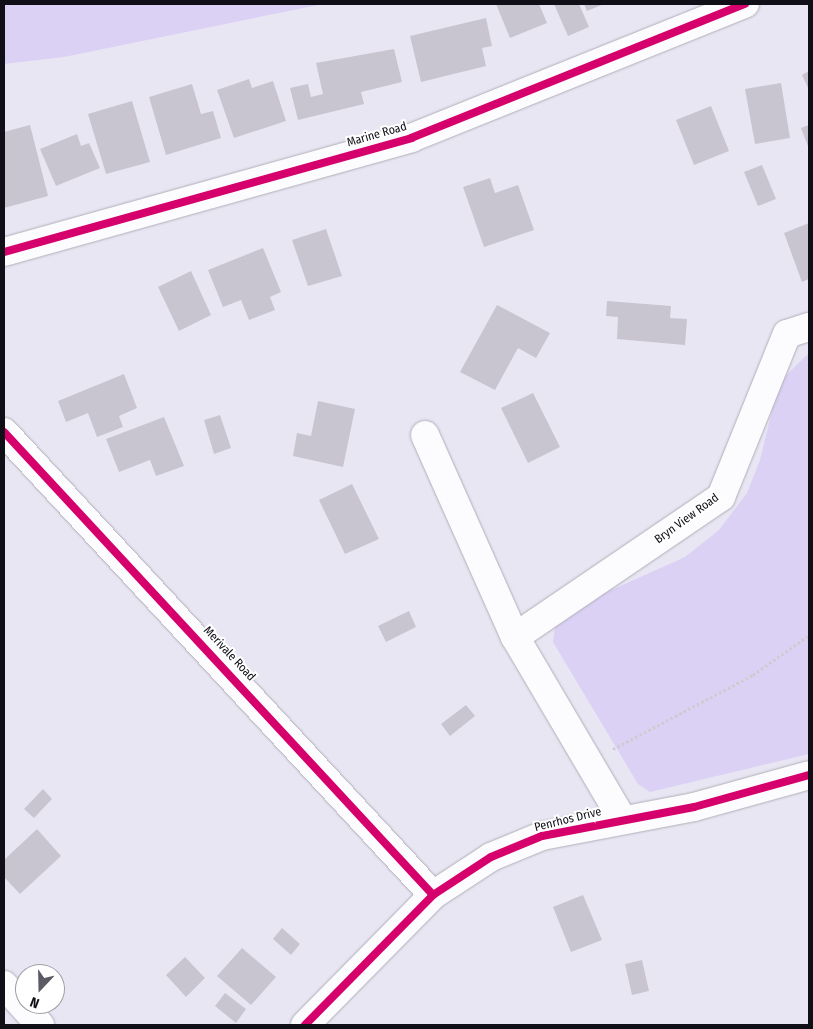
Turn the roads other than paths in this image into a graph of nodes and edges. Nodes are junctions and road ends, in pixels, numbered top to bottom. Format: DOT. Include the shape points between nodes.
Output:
graph roads {
  1 [pos="744,4"];
  2 [pos="4,252"];
  3 [pos="809,327"];
  4 [pos="4,432"];
  5 [pos="425,435"];
  6 [pos="515,637"];
  7 [pos="809,774"];
  8 [pos="622,819"];
  9 [pos="433,895"];
  10 [pos="4,985"];
  11 [pos="40,1025"];
  12 [pos="305,1025"];
  1 -- 2 [label="street, Marine Road" via="411,138"];
  3 -- 6 [label="street, Bryn View Road" via="787,334 721,497"];
  4 -- 9 [label="street, Merivale Road"];
  5 -- 6 [label="street"];
  6 -- 8 [label="street"];
  7 -- 8 [label="street, Penrhos Drive" via="694,807"];
  8 -- 9 [label="street, Penrhos Drive" via="542,836 491,857"];
  9 -- 12 [label="street, Penrhos Drive"];
  10 -- 11 [label="street"];
}
